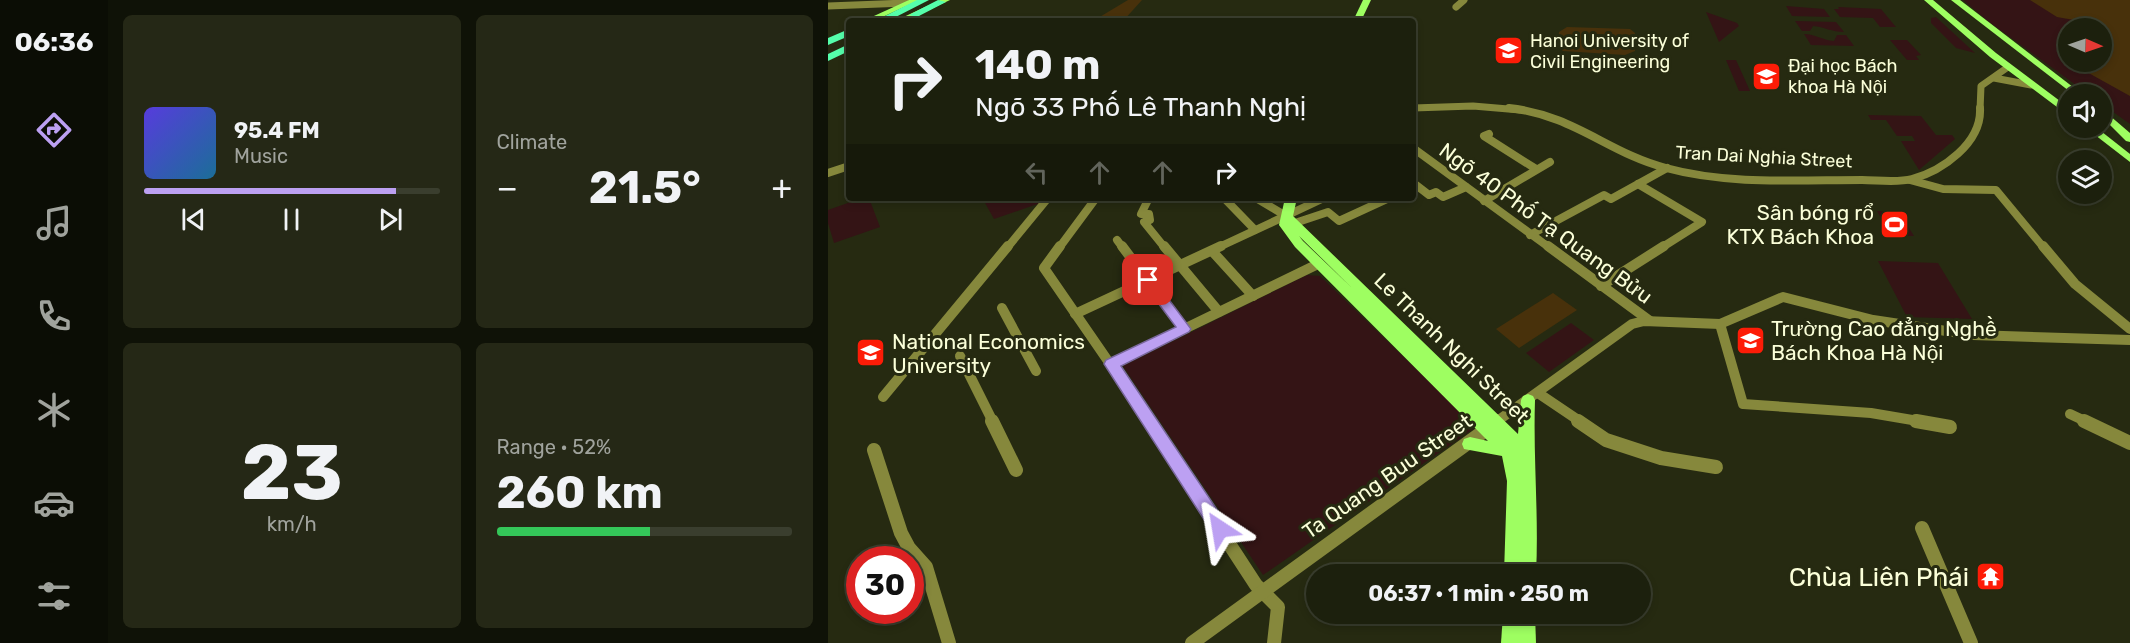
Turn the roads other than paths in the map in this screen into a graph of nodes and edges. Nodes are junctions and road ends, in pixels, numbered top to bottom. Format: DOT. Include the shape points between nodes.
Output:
graph roads {
  1 [pos="917,0"];
  2 [pos="924,0"];
  3 [pos="1362,0"];
  4 [pos="1367,0"];
  5 [pos="1464,0"];
  6 [pos="1928,0"];
  7 [pos="1938,0"];
  8 [pos="1947,0"];
  9 [pos="1955,0"];
  10 [pos="940,1"];
  11 [pos="906,3"];
  12 [pos="828,6"];
  13 [pos="1456,7"];
  14 [pos="1361,11"];
  15 [pos="874,18"];
  16 [pos="880,18"];
  17 [pos="884,18"];
  18 [pos="885,18"];
  19 [pos="897,18"];
  20 [pos="907,18"];
  21 [pos="919,18"];
  22 [pos="1358,18"];
  23 [pos="846,36"];
  24 [pos="846,37"];
  25 [pos="828,43"];
  26 [pos="846,49"];
  27 [pos="828,50"];
  28 [pos="828,58"];
  29 [pos="2008,67"];
  30 [pos="1994,78"];
  31 [pos="2065,84"];
  32 [pos="2031,85"];
  33 [pos="2058,86"];
  34 [pos="2058,97"];
  35 [pos="2058,104"];
  36 [pos="1416,108"];
  37 [pos="2112,122"];
  38 [pos="2112,126"];
  39 [pos="1489,134"];
  40 [pos="2127,137"];
  41 [pos="2104,138"];
  42 [pos="1416,153"];
  43 [pos="2130,159"];
  44 [pos="1550,162"];
  45 [pos="846,167"];
  46 [pos="1667,168"];
  47 [pos="1536,169"];
  48 [pos="846,173"];
  49 [pos="828,174"];
  50 [pos="1910,180"];
  51 [pos="1638,184"];
  52 [pos="1416,186"];
  53 [pos="1466,187"];
  54 [pos="1046,201"];
  55 [pos="1094,201"];
  56 [pos="1148,201"];
  57 [pos="1227,201"];
  58 [pos="1261,201"];
  59 [pos="1292,201"];
  60 [pos="1318,201"];
  61 [pos="1383,201"];
  62 [pos="1484,201"];
  63 [pos="1290,220"];
  64 [pos="1255,230"];
  65 [pos="1530,235"];
  66 [pos="1117,240"];
  67 [pos="1212,251"];
  68 [pos="1318,264"];
  69 [pos="1181,265"];
  70 [pos="1148,280"];
  71 [pos="1600,286"];
  72 [pos="1252,296"];
  73 [pos="1002,308"];
  74 [pos="1219,312"];
  75 [pos="1075,314"];
  76 [pos="1650,321"];
  77 [pos="1720,324"];
  78 [pos="1184,329"];
  79 [pos="2130,329"];
  80 [pos="2130,340"];
  81 [pos="960,356"];
  82 [pos="1112,364"];
  83 [pos="1036,371"];
  84 [pos="884,397"];
  85 [pos="1533,397"];
  86 [pos="2070,414"];
  87 [pos="1493,426"];
  88 [pos="1950,427"];
  89 [pos="2130,443"];
  90 [pos="1470,444"];
  91 [pos="874,450"];
  92 [pos="1517,451"];
  93 [pos="1716,468"];
  94 [pos="1016,470"];
  95 [pos="1922,528"];
  96 [pos="1513,564"];
  97 [pos="1527,564"];
  98 [pos="1262,591"];
  99 [pos="1512,624"];
  100 [pos="1526,624"];
  101 [pos="949,643"];
  102 [pos="1191,643"];
  103 [pos="1274,643"];
  104 [pos="1511,643"];
  105 [pos="1526,643"];
  106 [pos="1971,643"];
  1 -- 11 [label="main road"];
  1 -- 16 [label="highway"];
  1 -- 17 [label="main road"];
  2 -- 18 [label="highway"];
  3 -- 14 [label="main road"];
  4 -- 14 [label="main road"];
  5 -- 13 [label="street"];
  6 -- 29 [label="main road"];
  7 -- 34 [label="main road"];
  8 -- 33 [label="main road"];
  9 -- 31 [label="main road"];
  10 -- 19 [label="highway"];
  10 -- 20 [label="highway"];
  10 -- 21 [label="main road"];
  11 -- 12 [label="street"];
  11 -- 15 [label="main road"];
  14 -- 22 [label="main road"];
  23 -- 25 [label="highway"];
  24 -- 27 [label="highway"];
  26 -- 28 [label="highway"];
  29 -- 30 [label="street"];
  29 -- 32 [label="main road"];
  30 -- 32 [label="street"];
  30 -- 50 [label="street, Tran Dai Nghia Street" via="1981,86 1980,122 1973,135 1951,157"];
  32 -- 35 [label="main road"];
  36 -- 46 [label="street, Tran Dai Nghia Street" via="1488,106 1534,111"];
  37 -- 40 [label="main road"];
  38 -- 40 [label="main road"];
  39 -- 47 [label="street" via="1484,136"];
  41 -- 43 [label="main road"];
  42 -- 53 [label="street, Ngõ 40 Phố Tạ Quang Bửu"];
  44 -- 47 [label="street"];
  45 -- 49 [label="street"];
  46 -- 50 [label="street, Tran Dai Nghia Street" via="1754,176"];
  46 -- 51 [label="street"];
  47 -- 62 [label="street"];
  48 -- 49 [label="street"];
  50 -- 79 [label="street" via="1943,189 1996,190 2075,284"];
  51 -- 65 [label="street" via="1611,199 1604,195"];
  51 -- 71 [label="street" via="1702,222"];
  52 -- 53 [label="street" via="1429,195 1436,192 1443,197"];
  53 -- 62 [label="street, Ngõ 40 Phố Tạ Quang Bửu"];
  54 -- 84 [label="street"];
  55 -- 75 [label="street" via="1044,268"];
  56 -- 69 [label="street" via="1141,214 1149,214 1150,219 1144,222"];
  57 -- 64 [label="street"];
  58 -- 63 [label="street"];
  59 -- 63 [label="main road"];
  60 -- 63 [label="street"];
  61 -- 63 [label="street" via="1339,222 1328,212"];
  62 -- 65 [label="street, Ngõ 40 Phố Tạ Quang Bửu"];
  63 -- 64 [label="street"];
  63 -- 68 [label="main road, Le Thanh Nghi Street" via="1286,229"];
  63 -- 87 [label="main road, Le Thanh Nghi Street"];
  64 -- 67 [label="street"];
  65 -- 71 [label="street, Ngõ 40 Phố Tạ Quang Bửu"];
  66 -- 70 [label="street"];
  67 -- 69 [label="street"];
  67 -- 72 [label="street"];
  68 -- 72 [label="street"];
  68 -- 87 [label="main road, Le Thanh Nghi Street"];
  69 -- 70 [label="street"];
  69 -- 74 [label="street"];
  70 -- 75 [label="street"];
  70 -- 78 [label="street"];
  71 -- 76 [label="street, Ngõ 40 Phố Tạ Quang Bửu"];
  72 -- 74 [label="street"];
  73 -- 83 [label="street"];
  74 -- 78 [label="street"];
  75 -- 82 [label="street"];
  76 -- 77 [label="street, Ta Quang Buu Street"];
  76 -- 85 [label="street, Ta Quang Buu Street" via="1632,324"];
  77 -- 80 [label="street, Ta Quang Buu Street" via="1784,297 1889,323 1973,335"];
  77 -- 88 [label="street" via="1743,404 1871,413"];
  78 -- 82 [label="street"];
  81 -- 94 [label="street"];
  82 -- 98 [label="street"];
  85 -- 87 [label="street, Ta Quang Buu Street"];
  85 -- 92 [label="main road"];
  85 -- 93 [label="street" via="1606,440 1661,458"];
  86 -- 89 [label="street"];
  87 -- 90 [label="street, Ta Quang Buu Street"];
  87 -- 92 [label="main road, Le Thanh Nghi Street"];
  90 -- 92 [label="main road"];
  90 -- 98 [label="street, Ta Quang Buu Street"];
  91 -- 101 [label="street" via="901,533 926,567"];
  92 -- 96 [label="main road, Le Thanh Nghi Street"];
  92 -- 97 [label="main road, Le Thanh Nghi Street" via="1528,469"];
  95 -- 106 [label="street"];
  98 -- 102 [label="street, Ta Quang Buu Street"];
  98 -- 103 [label="street" via="1278,607"];
  99 -- 104 [label="main road"];
  100 -- 105 [label="main road"];
}
